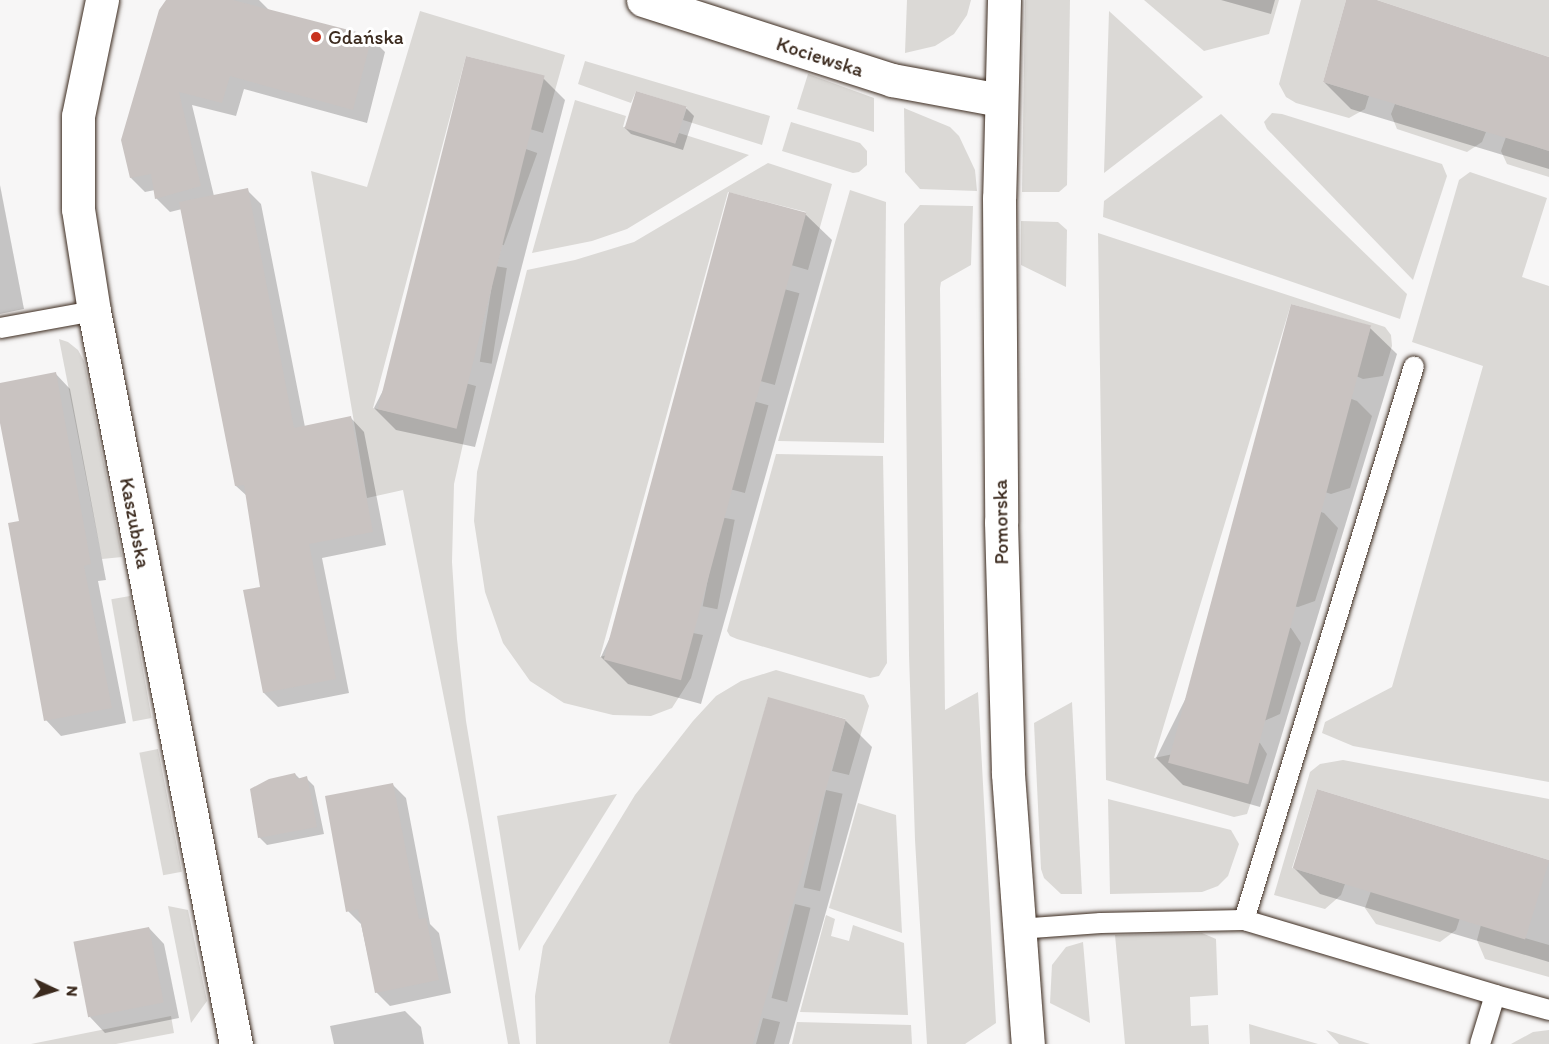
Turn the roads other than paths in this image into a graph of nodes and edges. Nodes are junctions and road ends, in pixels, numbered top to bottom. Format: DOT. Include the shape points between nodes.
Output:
graph roads {
  1 [pos="102,0"];
  2 [pos="643,0"];
  3 [pos="1004,0"];
  4 [pos="1000,100"];
  5 [pos="94,311"];
  6 [pos="0,328"];
  7 [pos="1414,366"];
  8 [pos="1244,920"];
  9 [pos="1018,929"];
  10 [pos="1494,995"];
  11 [pos="1549,1010"];
  12 [pos="236,1044"];
  13 [pos="1028,1044"];
  14 [pos="1480,1044"];
  1 -- 5 [label="street, Kaszubska" via="78,116 78,208"];
  2 -- 4 [label="street, Kociewska" via="891,80"];
  3 -- 4 [label="street, Pomorska"];
  4 -- 9 [label="street, Pomorska" via="1001,522 1008,774"];
  5 -- 6 [label="lane"];
  5 -- 12 [label="street, Kaszubska"];
  7 -- 8 [label="lane"];
  8 -- 9 [label="lane" via="1101,922"];
  8 -- 10 [label="lane"];
  9 -- 13 [label="street, Pomorska"];
  10 -- 11 [label="lane"];
  10 -- 14 [label="lane"];
}
